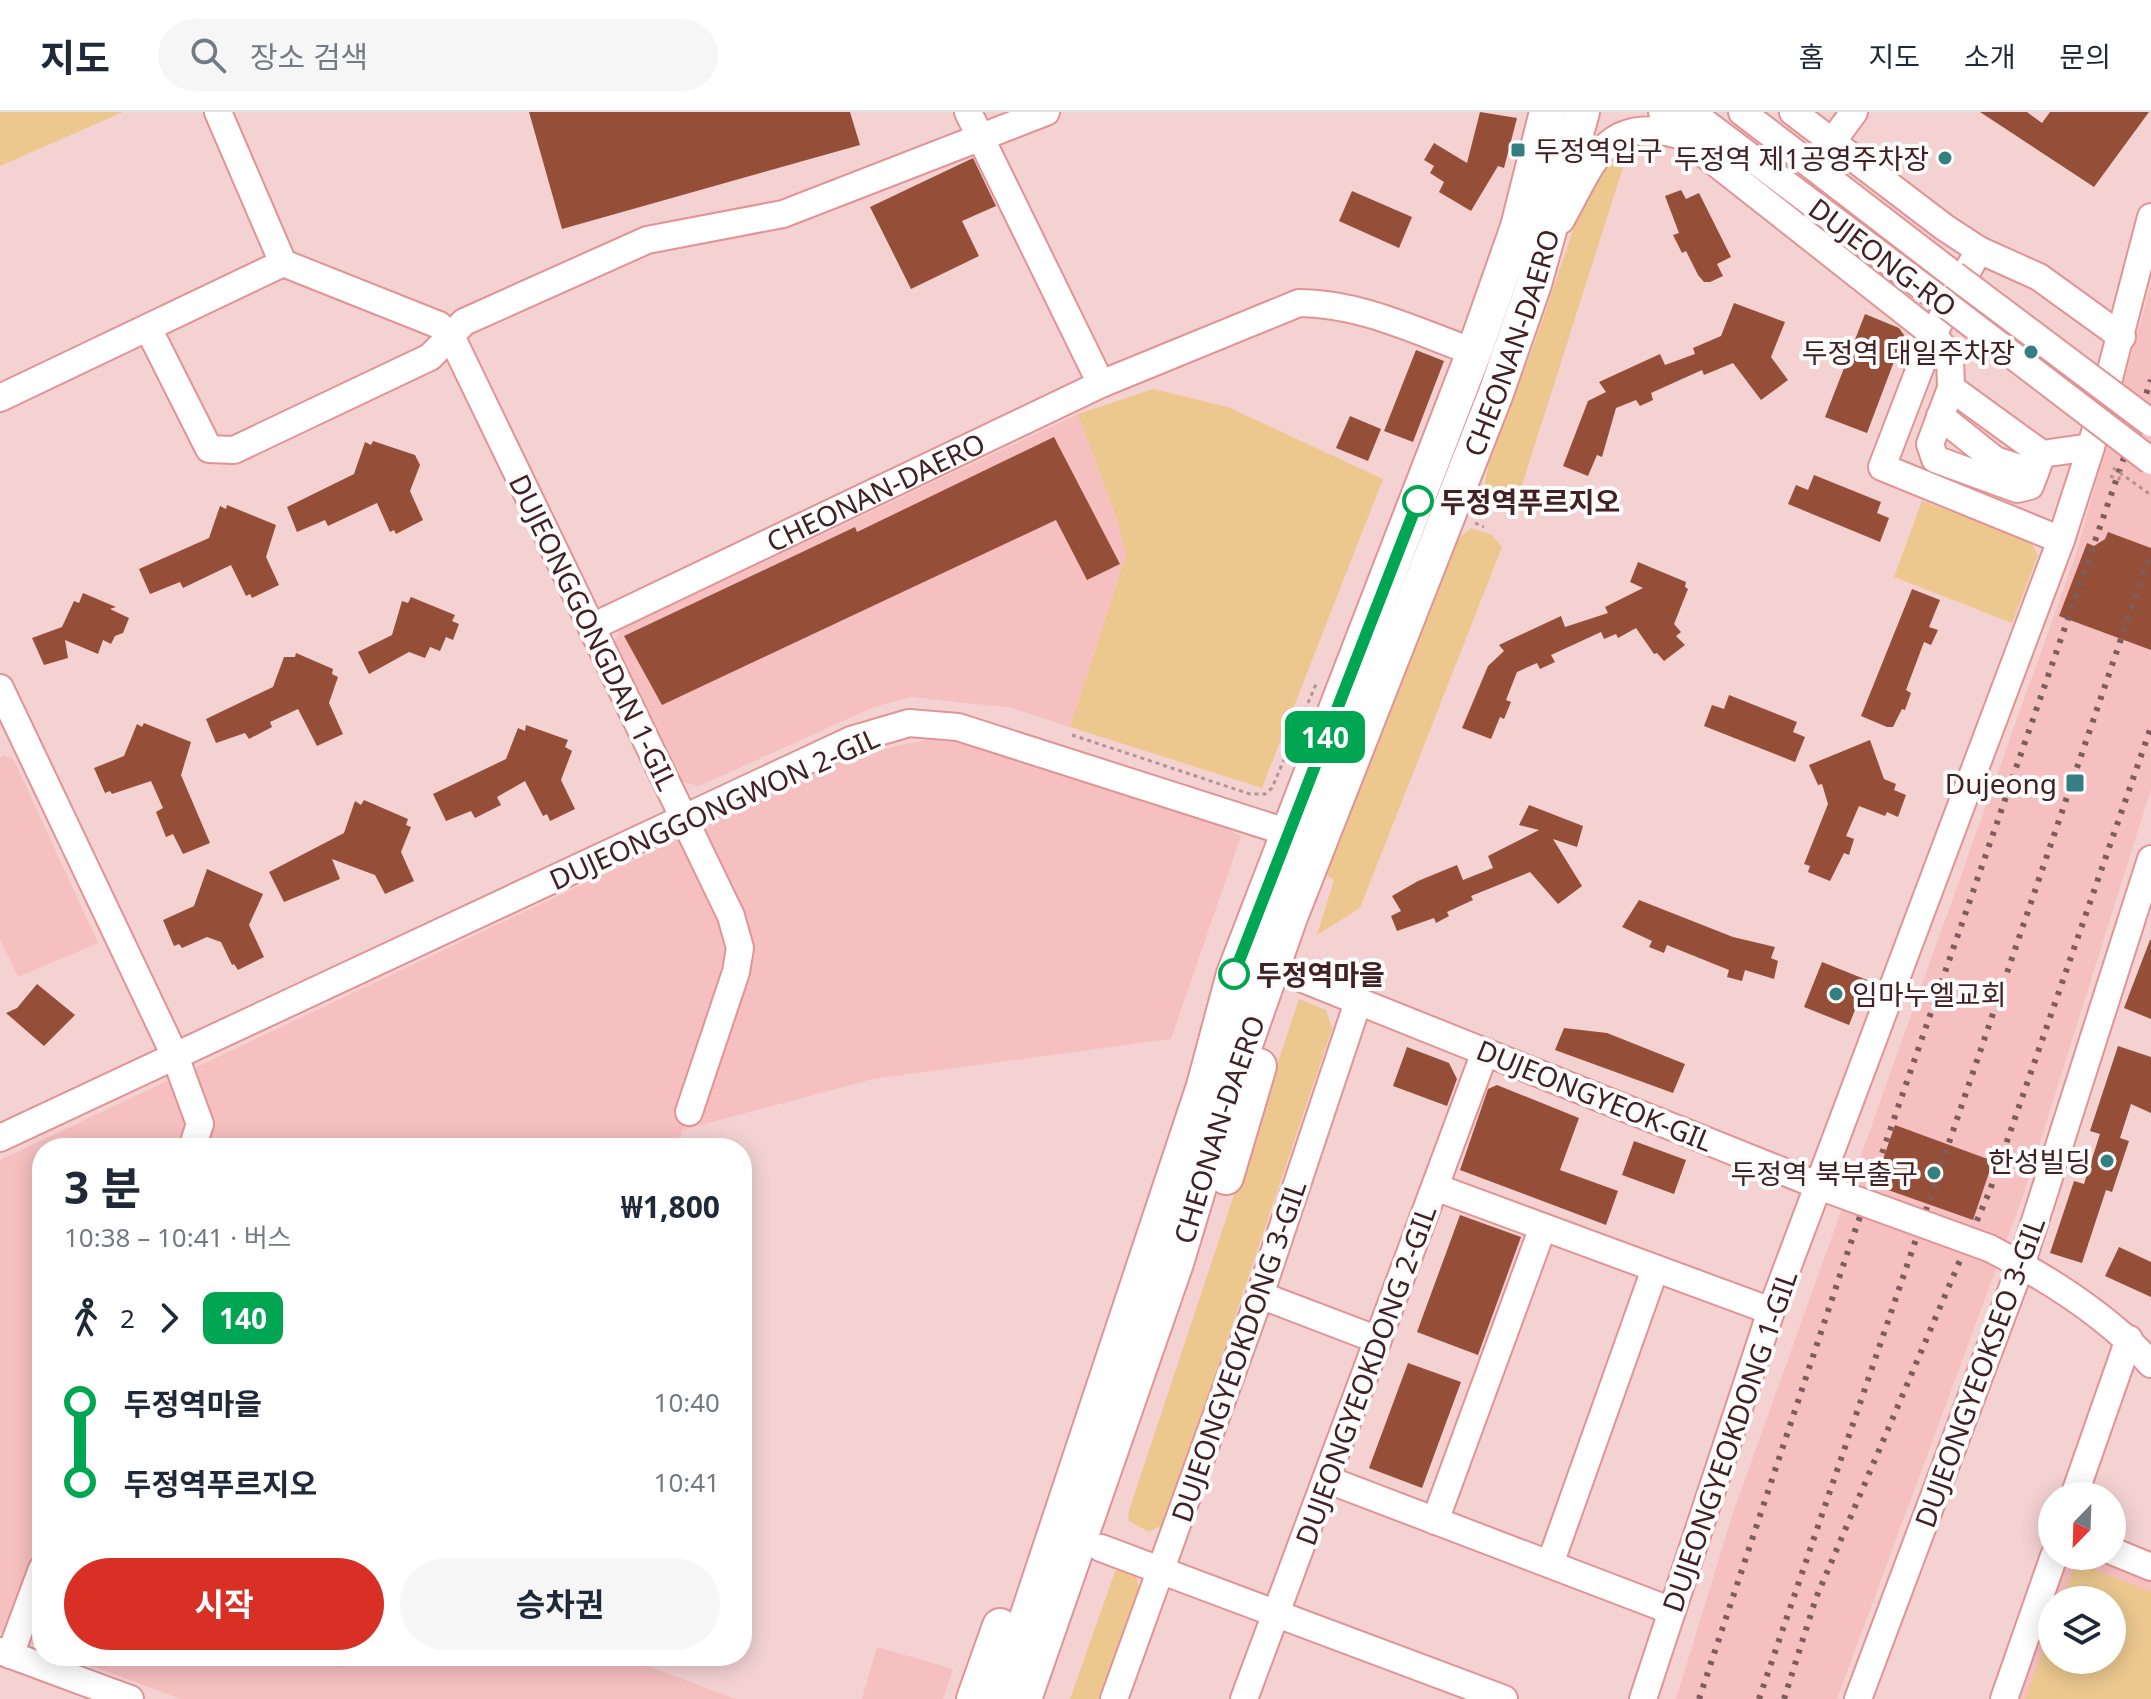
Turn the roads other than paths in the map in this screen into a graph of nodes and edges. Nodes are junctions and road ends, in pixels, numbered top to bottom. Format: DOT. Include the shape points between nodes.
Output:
graph roads {
  1 [pos="218,112"];
  2 [pos="968,112"];
  3 [pos="1046,112"];
  4 [pos="1547,112"];
  5 [pos="1582,112"];
  6 [pos="1662,112"];
  7 [pos="1742,112"];
  8 [pos="1793,112"];
  9 [pos="1854,112"];
  10 [pos="1685,123"];
  11 [pos="982,137"];
  12 [pos="1832,142"];
  13 [pos="2151,217"];
  14 [pos="1979,250"];
  15 [pos="1543,251"];
  16 [pos="283,263"];
  17 [pos="148,328"];
  18 [pos="1933,334"];
  19 [pos="451,336"];
  20 [pos="2122,337"];
  21 [pos="1474,352"];
  22 [pos="1101,384"];
  23 [pos="1951,388"];
  24 [pos="0,398"];
  25 [pos="1940,416"];
  26 [pos="2151,423"];
  27 [pos="2091,447"];
  28 [pos="2151,461"];
  29 [pos="2038,464"];
  30 [pos="2061,540"];
  31 [pos="592,627"];
  32 [pos="0,688"];
  33 [pos="10,736"];
  34 [pos="684,820"];
  35 [pos="1287,832"];
  36 [pos="1320,842"];
  37 [pos="2151,859"];
  38 [pos="1290,917"];
  39 [pos="1283,971"];
  40 [pos="1234,974"];
  41 [pos="1358,1002"];
  42 [pos="1485,1052"];
  43 [pos="175,1056"];
  44 [pos="689,1112"];
  45 [pos="0,1138"];
  46 [pos="195,1138"];
  47 [pos="1435,1187"];
  48 [pos="1826,1188"];
  49 [pos="1543,1227"];
  50 [pos="2021,1265"];
  51 [pos="1655,1269"];
  52 [pos="1260,1295"];
  53 [pos="1771,1311"];
  54 [pos="2129,1339"];
  55 [pos="1378,1340"];
  56 [pos="2151,1364"];
  57 [pos="1326,1479"];
  58 [pos="2079,1482"];
  59 [pos="1435,1521"];
  60 [pos="1101,1548"];
  61 [pos="2126,1557"];
  62 [pos="1550,1564"];
  63 [pos="2151,1567"];
  64 [pos="2049,1570"];
  65 [pos="1161,1571"];
  66 [pos="32,1592"];
  67 [pos="1672,1611"];
  68 [pos="1276,1613"];
  69 [pos="5,1653"];
  70 [pos="32,1663"];
  71 [pos="40,1666"];
  72 [pos="130,1699"];
  73 [pos="974,1699"];
  74 [pos="1000,1699"];
  75 [pos="1024,1699"];
  76 [pos="1048,1699"];
  77 [pos="1114,1699"];
  78 [pos="1244,1699"];
  79 [pos="1504,1699"];
  80 [pos="1643,1699"];
  81 [pos="1858,1699"];
  82 [pos="2004,1699"];
  1 -- 16 [label="street"];
  2 -- 11 [label="street"];
  3 -- 11 [label="street"];
  4 -- 21 [label="main road, CHEONAN-DAERO" via="1518,227"];
  5 -- 15 [label="main road, CHEONAN-DAERO"];
  6 -- 10 [label="street"];
  7 -- 26 [label="street, DUJEONG-RO, bridge"];
  8 -- 12 [label="street"];
  9 -- 12 [label="street"];
  10 -- 15 [label="street" via="1615,138 1597,156"];
  10 -- 18 [label="street"];
  10 -- 28 [label="street, DUJEONG-RO, bridge" via="1749,155"];
  11 -- 19 [label="street" via="783,214 647,240 464,322"];
  11 -- 22 [label="street"];
  12 -- 14 [label="street"];
  13 -- 20 [label="street, DUJEONGYEOKDONG 1-GIL"];
  14 -- 18 [label="street"];
  14 -- 20 [label="street" via="2039,277"];
  15 -- 36 [label="main road, CHEONAN-DAERO" via="1496,393"];
  16 -- 17 [label="street"];
  16 -- 19 [label="street" via="439,325"];
  17 -- 19 [label="street" via="209,449 220,452 430,357"];
  17 -- 24 [label="street"];
  18 -- 23 [label="street" via="1950,357"];
  18 -- 30 [label="street" via="1882,467"];
  19 -- 31 [label="street, DUJEONGGONGDAN 1-GIL"];
  20 -- 27 [label="street, DUJEONGYEOKDONG 1-GIL"];
  21 -- 22 [label="street, CHEONAN-DAERO" via="1330,303 1299,303"];
  21 -- 35 [label="main road, CHEONAN-DAERO"];
  22 -- 31 [label="street, CHEONAN-DAERO"];
  23 -- 25 [label="street"];
  23 -- 29 [label="street"];
  25 -- 29 [label="street" via="1995,460"];
  25 -- 29 [label="street" via="1930,444 1935,459 2017,489 2030,486"];
  27 -- 29 [label="street"];
  27 -- 30 [label="street, DUJEONGYEOKDONG 1-GIL"];
  30 -- 48 [label="street, DUJEONGYEOKDONG 1-GIL"];
  31 -- 34 [label="street, DUJEONGGONGDAN 1-GIL"];
  32 -- 33 [label="street"];
  33 -- 43 [label="street"];
  34 -- 35 [label="street, DUJEONGGONGWON 2-GIL" via="851,740 909,723 958,727"];
  34 -- 43 [label="street, DUJEONGGONGWON 2-GIL"];
  34 -- 44 [label="street, DUJEONGGONGDAN 1-GIL" via="731,916 740,948"];
  35 -- 36 [label="street, DUJEONGGONGWON 2-GIL"];
  35 -- 40 [label="main road, CHEONAN-DAERO"];
  36 -- 38 [label="main road, CHEONAN-DAERO"];
  37 -- 50 [label="street, DUJEONGYEOKSEO 3-GIL"];
  38 -- 39 [label="main road"];
  38 -- 75 [label="main road, CHEONAN-DAERO"];
  39 -- 41 [label="street, DUJEONGYEOK-GIL"];
  39 -- 60 [label="main road" via="1220,1197"];
  40 -- 73 [label="main road" via="1168,1128"];
  40 -- 74 [label="main road, CHEONAN-DAERO" via="1204,1086"];
  41 -- 42 [label="street, DUJEONGYEOK-GIL"];
  41 -- 52 [label="street, DUJEONGYEOKDONG 3-GIL"];
  42 -- 47 [label="street, DUJEONGYEOKDONG 2-GIL"];
  42 -- 48 [label="street, DUJEONGYEOK-GIL"];
  43 -- 45 [label="street, DUJEONGGONGWON 2-GIL"];
  43 -- 46 [label="street" via="200,1124"];
  47 -- 49 [label="street"];
  47 -- 55 [label="street, DUJEONGYEOKDONG 2-GIL"];
  48 -- 50 [label="street, DUJEONGYEOK-GIL, bridge" via="1989,1248"];
  48 -- 53 [label="street, DUJEONGYEOKDONG 1-GIL"];
  49 -- 51 [label="street"];
  49 -- 59 [label="street"];
  50 -- 54 [label="street, DUJEONGYEOK-GIL"];
  50 -- 81 [label="street, DUJEONGYEOKSEO 3-GIL"];
  51 -- 53 [label="street"];
  51 -- 62 [label="street"];
  52 -- 55 [label="street"];
  52 -- 65 [label="street, DUJEONGYEOKDONG 3-GIL"];
  53 -- 67 [label="street, DUJEONGYEOKDONG 1-GIL"];
  54 -- 56 [label="street, DUJEONGYEOK-GIL"];
  54 -- 58 [label="street"];
  55 -- 57 [label="street, DUJEONGYEOKDONG 2-GIL"];
  57 -- 59 [label="street"];
  57 -- 68 [label="street, DUJEONGYEOKDONG 2-GIL"];
  59 -- 62 [label="street"];
  60 -- 65 [label="street"];
  60 -- 76 [label="main road"];
  61 -- 63 [label="street"];
  62 -- 67 [label="street"];
  64 -- 82 [label="street"];
  65 -- 68 [label="street"];
  65 -- 77 [label="street, DUJEONGYEOKDONG 3-GIL"];
  66 -- 69 [label="street"];
  67 -- 80 [label="street, DUJEONGYEOKDONG 1-GIL"];
  68 -- 78 [label="street, DUJEONGYEOKDONG 2-GIL"];
  68 -- 79 [label="street"];
  69 -- 70 [label="street"];
  71 -- 72 [label="street"];
}
